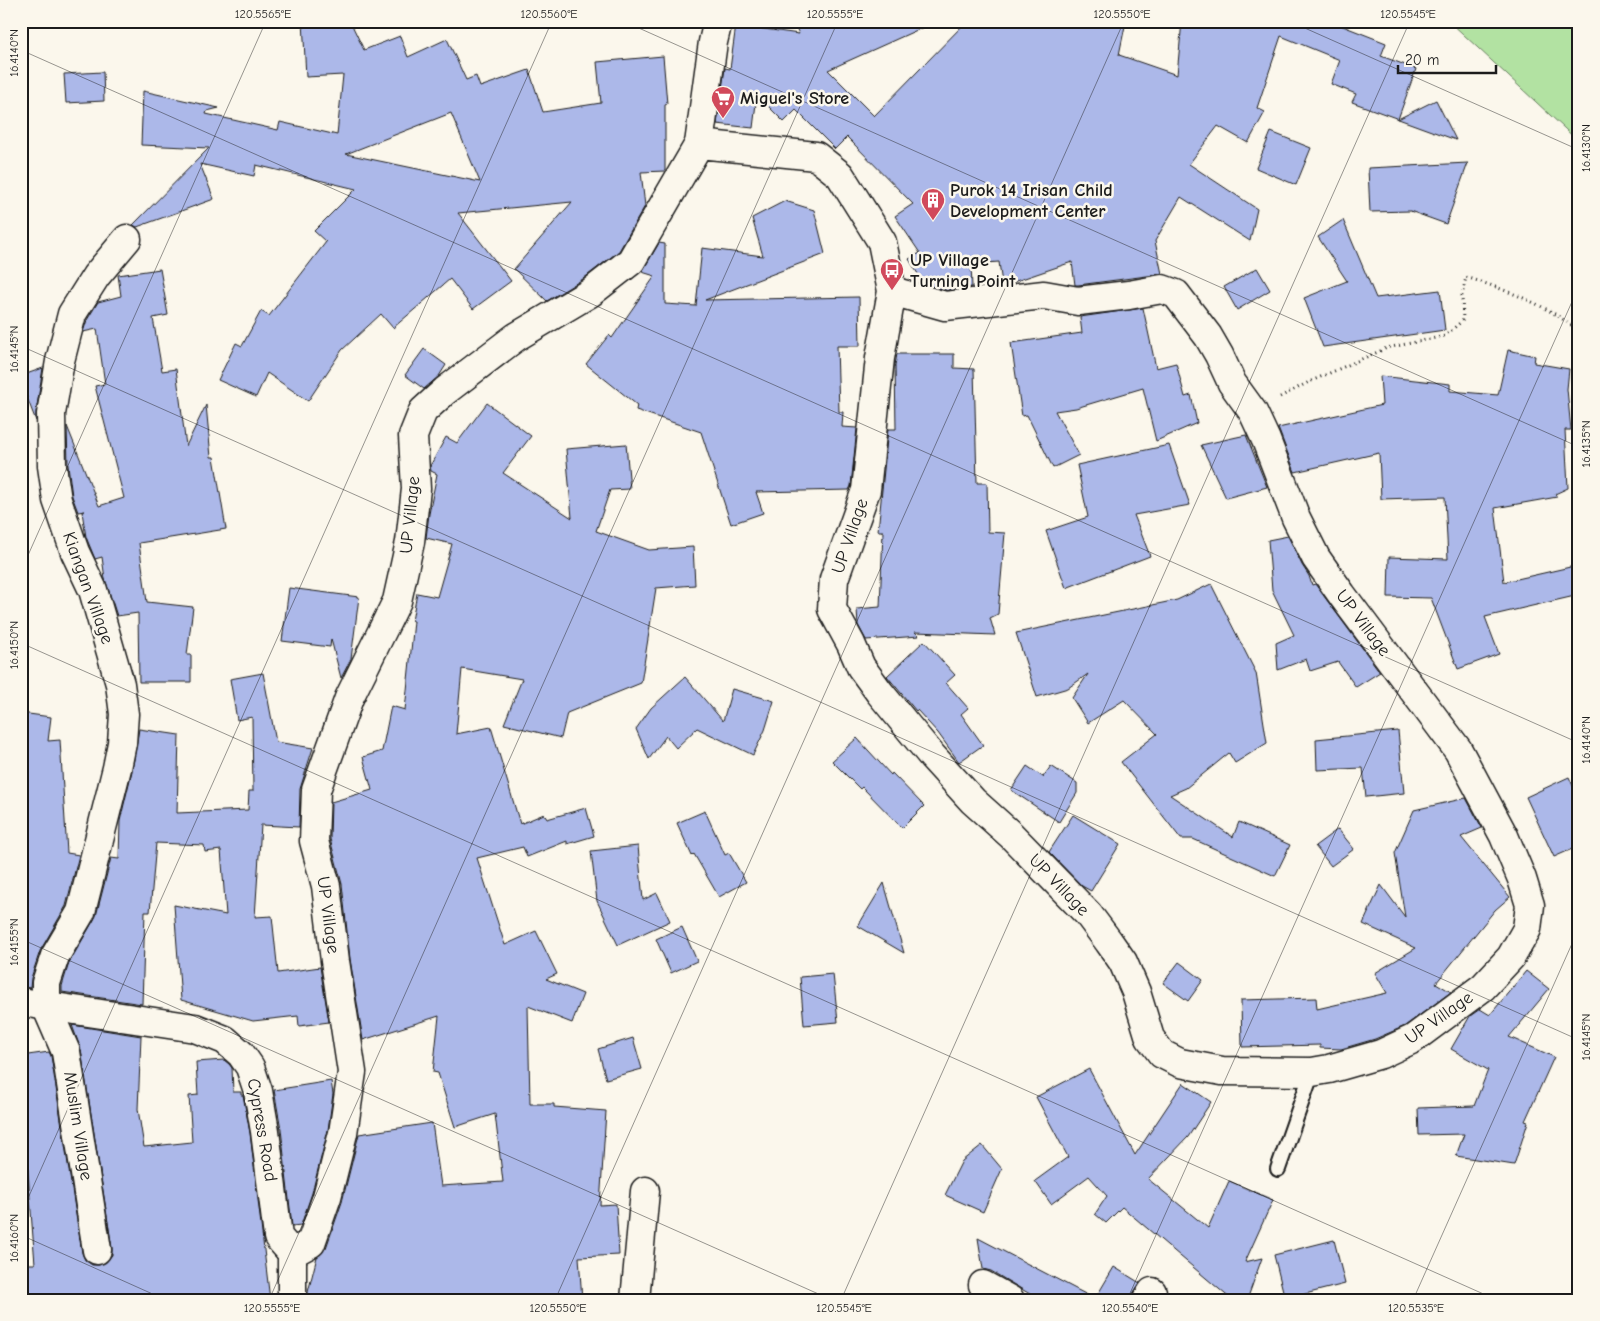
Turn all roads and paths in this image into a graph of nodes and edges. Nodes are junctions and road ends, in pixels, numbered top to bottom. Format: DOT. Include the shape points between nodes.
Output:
graph roads {
  1 [pos="718,21"];
  2 [pos="699,144"];
  3 [pos="127,238"];
  4 [pos="892,291"];
  5 [pos="1579,331"];
  6 [pos="1254,412"];
  7 [pos="34,1004"];
  8 [pos="1312,1072"];
  9 [pos="1278,1169"];
  10 [pos="644,1192"];
  11 [pos="97,1250"];
  12 [pos="292,1253"];
  13 [pos="983,1285"];
  14 [pos="292,1300"];
  15 [pos="635,1300"];
  16 [pos="1010,1300"];
  1 -- 2 [label="street"];
  2 -- 4 [label="street, UP Village" via="816,156 840,175 882,242"];
  2 -- 12 [label="street, UP Village" via="631,262 590,293 516,337 445,391 423,411 413,436 416,488 410,542 396,601 349,698 316,790 314,841 326,886 352,1072 343,1133 327,1197 310,1243"];
  3 -- 7 [label="street, Kiangan Village" via="96,276 72,314 51,414 52,466 57,500 75,552 93,590 120,684 124,714 122,743 81,912 55,956 46,983"];
  4 -- 6 [label="street, UP Village" via="945,306 1044,295 1078,301 1162,289 1176,294 1208,336 1232,383"];
  4 -- 8 [label="street, UP Village" via="880,358 866,490 834,579 832,609 861,667 938,763 1088,914 1123,962 1150,1038 1162,1054 1180,1062 1222,1071"];
  5 -- 6 [label="path" via="1546,308 1466,277 1462,296 1463,320 1445,336 1387,348 1309,382"];
  6 -- 8 [label="street, UP Village" via="1296,518 1316,558 1458,750 1504,836 1530,905 1526,929 1511,957 1483,987 1413,1039 1381,1054"];
  7 -- 11 [label="street, Muslim Village" via="66,1052"];
  7 -- 12 [label="street, Cypress Road" via="195,1028 225,1040 241,1054 250,1067 258,1091 278,1237"];
  8 -- 9 [label="lane"];
  10 -- 15 [label="street"];
  12 -- 14 [label="street"];
  13 -- 16 [label="street"];
}
